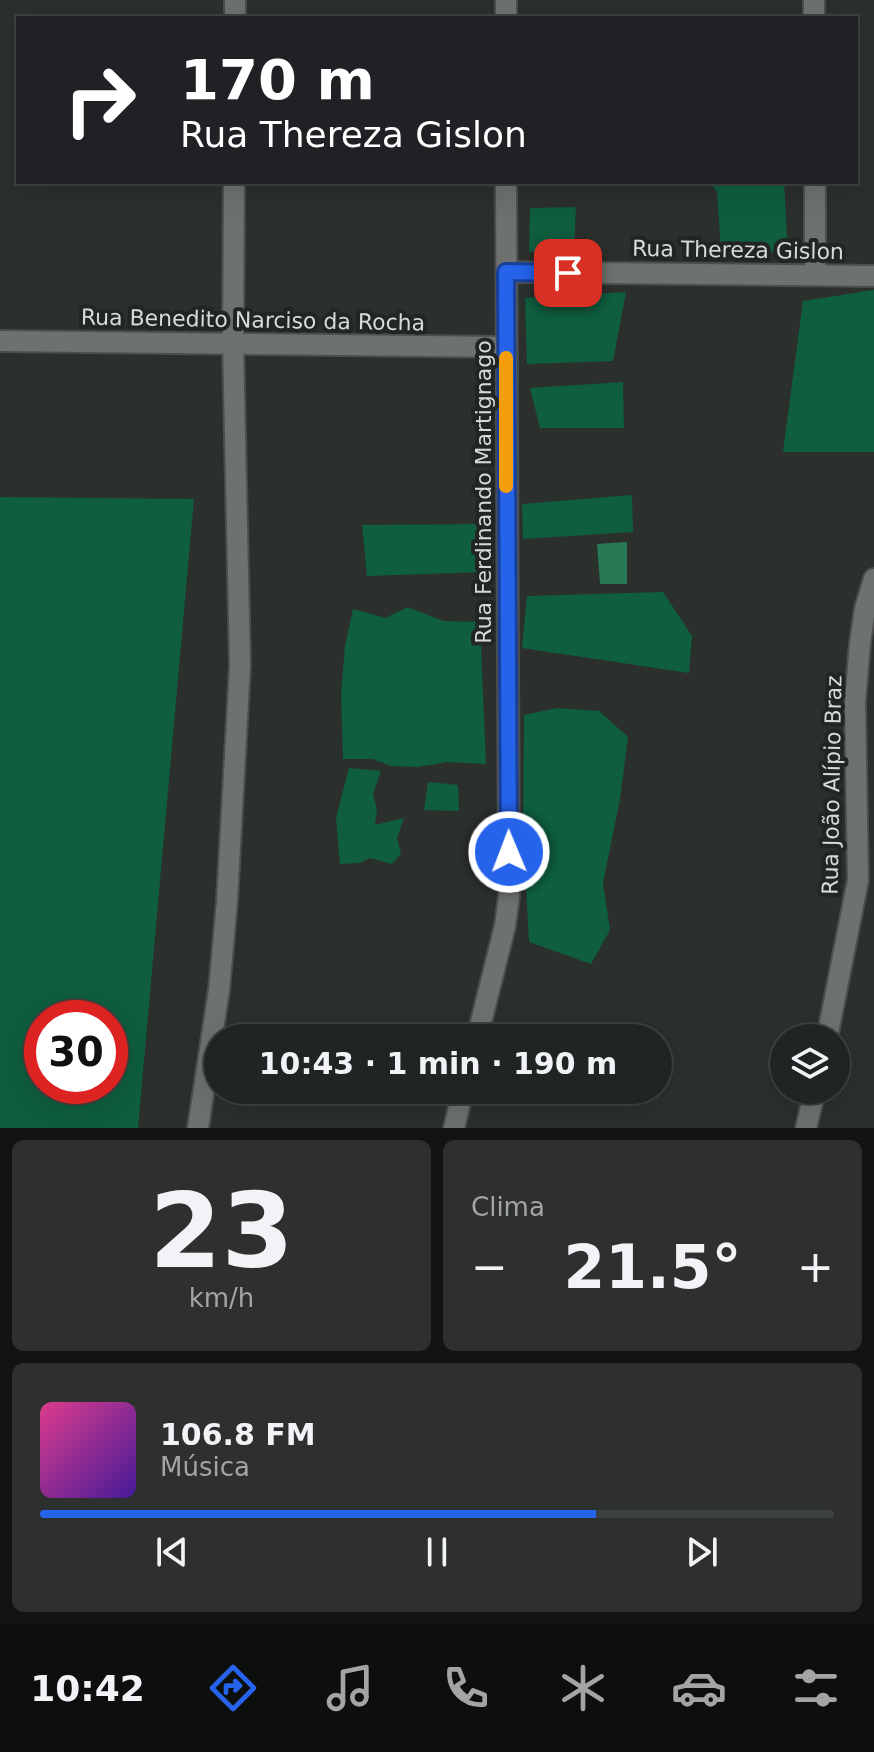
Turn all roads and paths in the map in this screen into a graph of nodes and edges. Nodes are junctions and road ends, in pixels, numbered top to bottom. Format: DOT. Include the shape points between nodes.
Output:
graph roads {
  1 [pos="234,184"];
  2 [pos="506,184"];
  3 [pos="815,184"];
  4 [pos="506,272"];
  5 [pos="815,275"];
  6 [pos="874,276"];
  7 [pos="0,341"];
  8 [pos="233,344"];
  9 [pos="506,347"];
  10 [pos="874,579"];
  11 [pos="480,1024"];
  12 [pos="830,1024"];
  13 [pos="460,1104"];
  14 [pos="812,1104"];
  15 [pos="198,1128"];
  16 [pos="454,1128"];
  17 [pos="806,1128"];
  1 -- 8 [label="street"];
  2 -- 4 [label="street, Rua Ferdinando Martignago"];
  3 -- 5 [label="street"];
  4 -- 5 [label="street, Rua Thereza Gislon"];
  4 -- 9 [label="street, Rua Ferdinando Martignago"];
  5 -- 6 [label="street, Rua Thereza Gislon"];
  7 -- 8 [label="street, Rua Benedito Narciso da Rocha"];
  8 -- 9 [label="street, Rua Benedito Narciso da Rocha"];
  8 -- 15 [label="street" via="240,665 235,794 219,990"];
  9 -- 11 [label="street, Rua Ferdinando Martignago" via="509,896"];
  10 -- 12 [label="street, Rua João Alípio Braz" via="865,609 855,702 858,880"];
  13 -- 16 [label="street"];
  14 -- 17 [label="street"];
}
